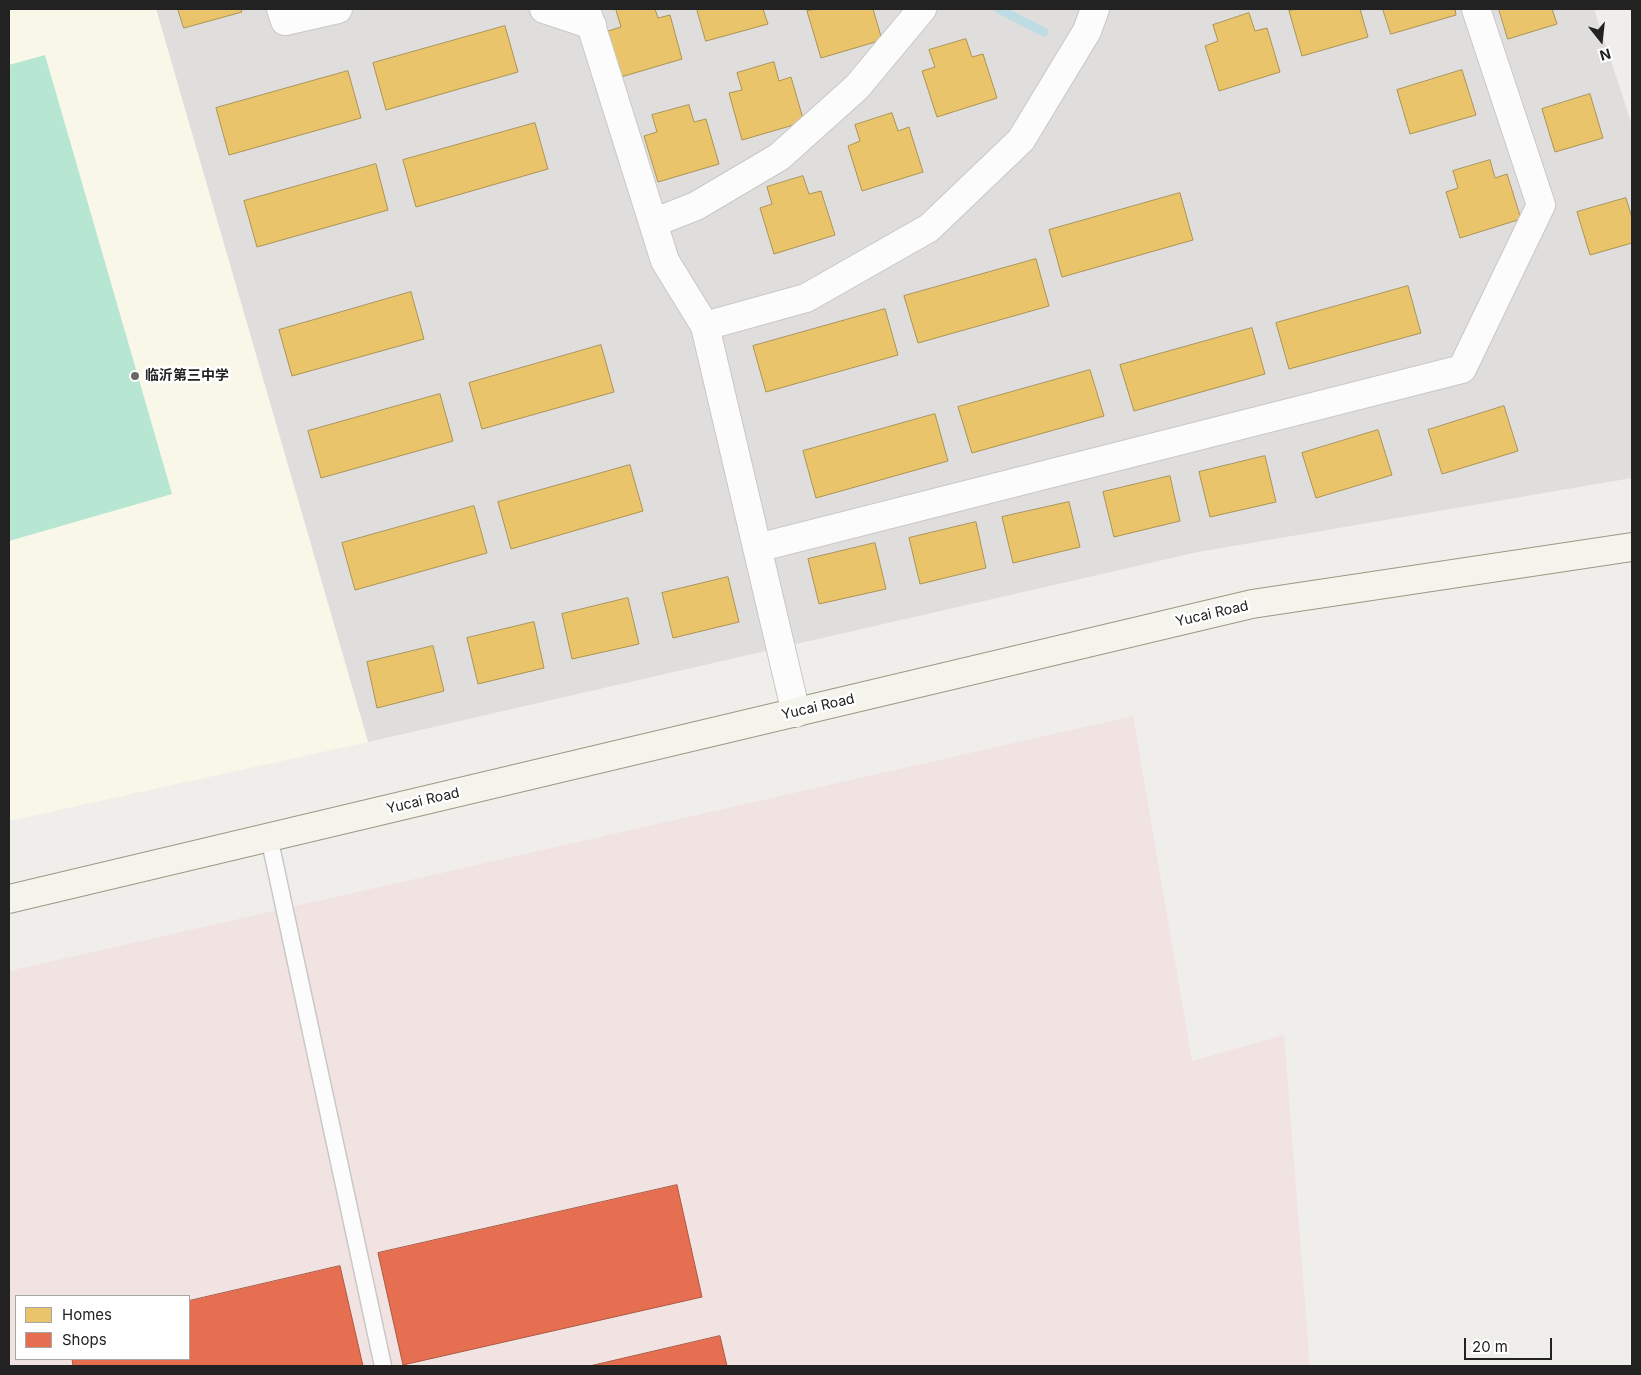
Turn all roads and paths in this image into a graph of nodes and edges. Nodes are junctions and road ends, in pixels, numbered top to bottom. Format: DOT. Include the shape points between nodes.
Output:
graph roads {
  1 [pos="281,9"];
  2 [pos="338,9"];
  3 [pos="544,9"];
  4 [pos="922,9"];
  5 [pos="1095,9"];
  6 [pos="1476,9"];
  7 [pos="589,17"];
  8 [pos="653,222"];
  9 [pos="705,326"];
  10 [pos="1632,547"];
  11 [pos="757,548"];
  12 [pos="796,713"];
  13 [pos="269,837"];
  14 [pos="9,899"];
  15 [pos="383,1366"];
  1 -- 2 [label="street" via="285,21"];
  3 -- 7 [label="street"];
  4 -- 8 [label="street" via="856,86 779,157 696,206"];
  5 -- 9 [label="street" via="1087,30 1021,140 929,228 806,298"];
  6 -- 11 [label="street" via="1541,204 1462,369"];
  7 -- 8 [label="street"];
  8 -- 9 [label="street" via="665,261"];
  9 -- 11 [label="street"];
  10 -- 12 [label="street, Yucai Road" via="1252,604"];
  11 -- 12 [label="street"];
  12 -- 13 [label="street, Yucai Road"];
  13 -- 14 [label="street, Yucai Road"];
  13 -- 15 [label="lane"];
}
